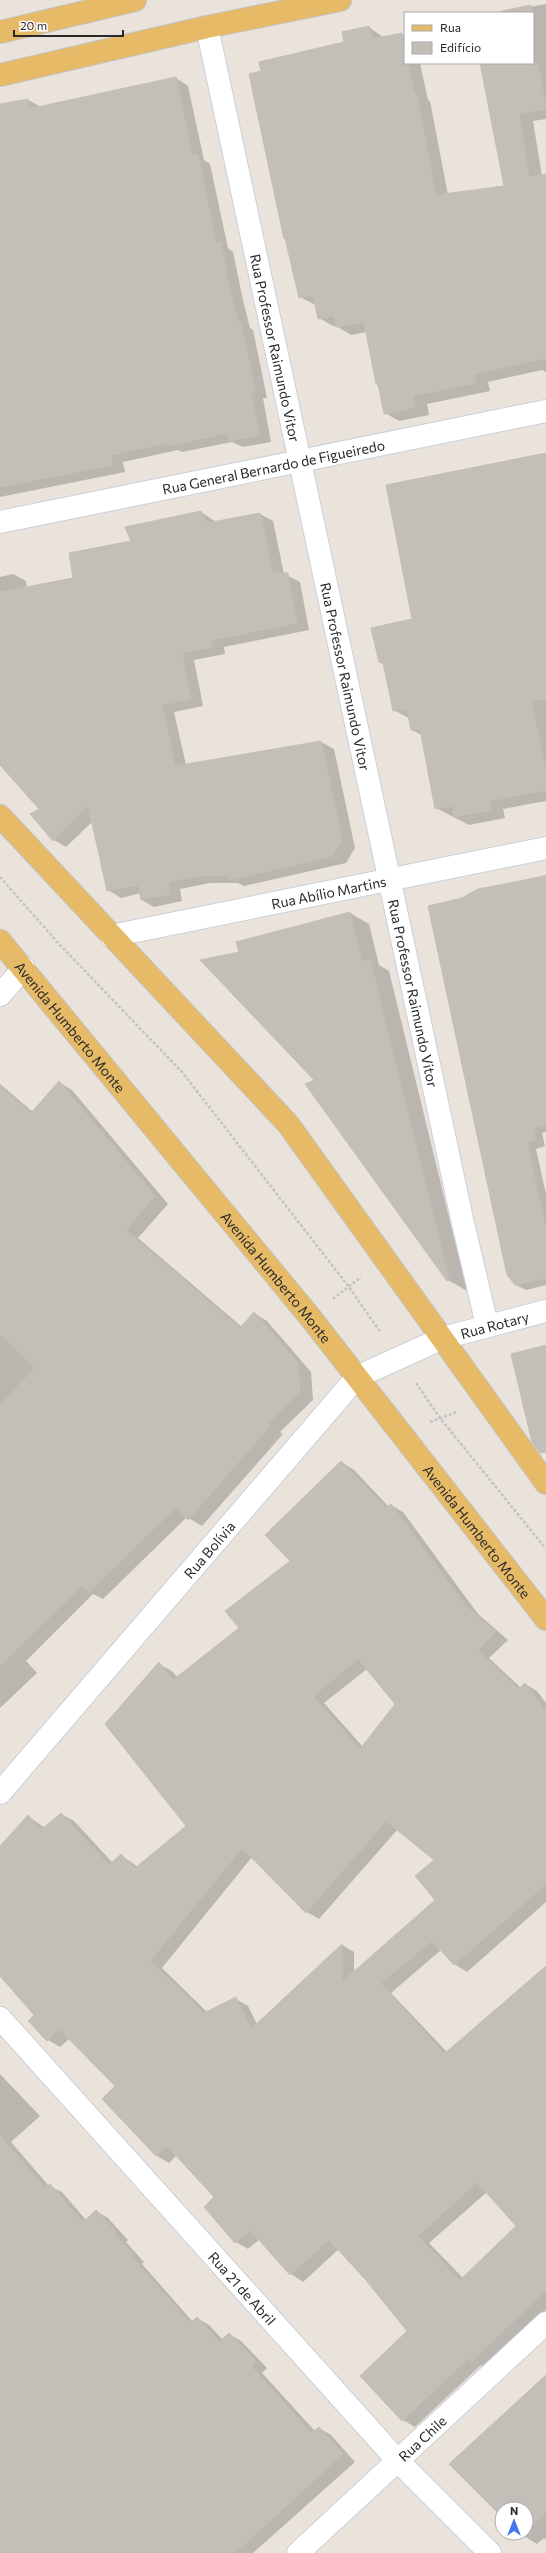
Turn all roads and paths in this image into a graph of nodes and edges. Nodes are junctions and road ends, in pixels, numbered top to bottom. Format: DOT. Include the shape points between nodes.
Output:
graph roads {
  1 [pos="135,0"];
  2 [pos="340,0"];
  3 [pos="207,27"];
  4 [pos="0,32"];
  5 [pos="0,75"];
  6 [pos="546,411"];
  7 [pos="299,462"];
  8 [pos="0,522"];
  9 [pos="0,816"];
  10 [pos="546,848"];
  11 [pos="0,877"];
  12 [pos="390,878"];
  13 [pos="111,936"];
  14 [pos="0,941"];
  15 [pos="24,968"];
  16 [pos="0,995"];
  17 [pos="368,1272"];
  18 [pos="349,1287"];
  19 [pos="328,1303"];
  20 [pos="546,1311"];
  21 [pos="487,1325"];
  22 [pos="443,1338"];
  23 [pos="398,1358"];
  24 [pos="357,1377"];
  25 [pos="461,1411"];
  26 [pos="440,1418"];
  27 [pos="427,1423"];
  28 [pos="546,1483"];
  29 [pos="546,1550"];
  30 [pos="546,1618"];
  31 [pos="0,1793"];
  32 [pos="0,2018"];
  33 [pos="546,2324"];
  34 [pos="398,2461"];
  35 [pos="298,2553"];
  36 [pos="490,2553"];
  1 -- 4 [label="main road"];
  2 -- 3 [label="main road"];
  3 -- 5 [label="main road"];
  3 -- 7 [label="street, Rua Professor Raimundo Vitor"];
  6 -- 7 [label="street, Rua General Bernardo de Figueiredo"];
  7 -- 8 [label="street, Rua General Bernardo de Figueiredo"];
  7 -- 12 [label="street, Rua Professor Raimundo Vitor"];
  9 -- 13 [label="main road"];
  10 -- 12 [label="street, Rua Abílio Martins"];
  11 -- 18 [label="path" via="59,944 182,1072"];
  12 -- 13 [label="street, Rua Abílio Martins"];
  12 -- 21 [label="street, Rua Professor Raimundo Vitor"];
  13 -- 22 [label="main road" via="288,1124"];
  14 -- 15 [label="main road, Avenida Humberto Monte"];
  15 -- 16 [label="street"];
  15 -- 24 [label="main road, Avenida Humberto Monte"];
  17 -- 18 [label="path"];
  18 -- 19 [label="path"];
  18 -- 23 [label="path"];
  20 -- 21 [label="street, Rua Rotary"];
  21 -- 22 [label="street, Rua Rotary"];
  22 -- 23 [label="street, Rua Bolívia"];
  22 -- 28 [label="main road"];
  23 -- 24 [label="street, Rua Bolívia"];
  23 -- 26 [label="path"];
  24 -- 30 [label="main road, Avenida Humberto Monte"];
  24 -- 31 [label="street, Rua Bolívia"];
  25 -- 26 [label="path"];
  26 -- 27 [label="path"];
  26 -- 29 [label="path"];
  32 -- 34 [label="street, Rua 21 de Abril"];
  33 -- 34 [label="street, Rua Chile"];
  34 -- 35 [label="street, Rua Chile"];
  34 -- 36 [label="street, Rua 21 de Abril"];
}
